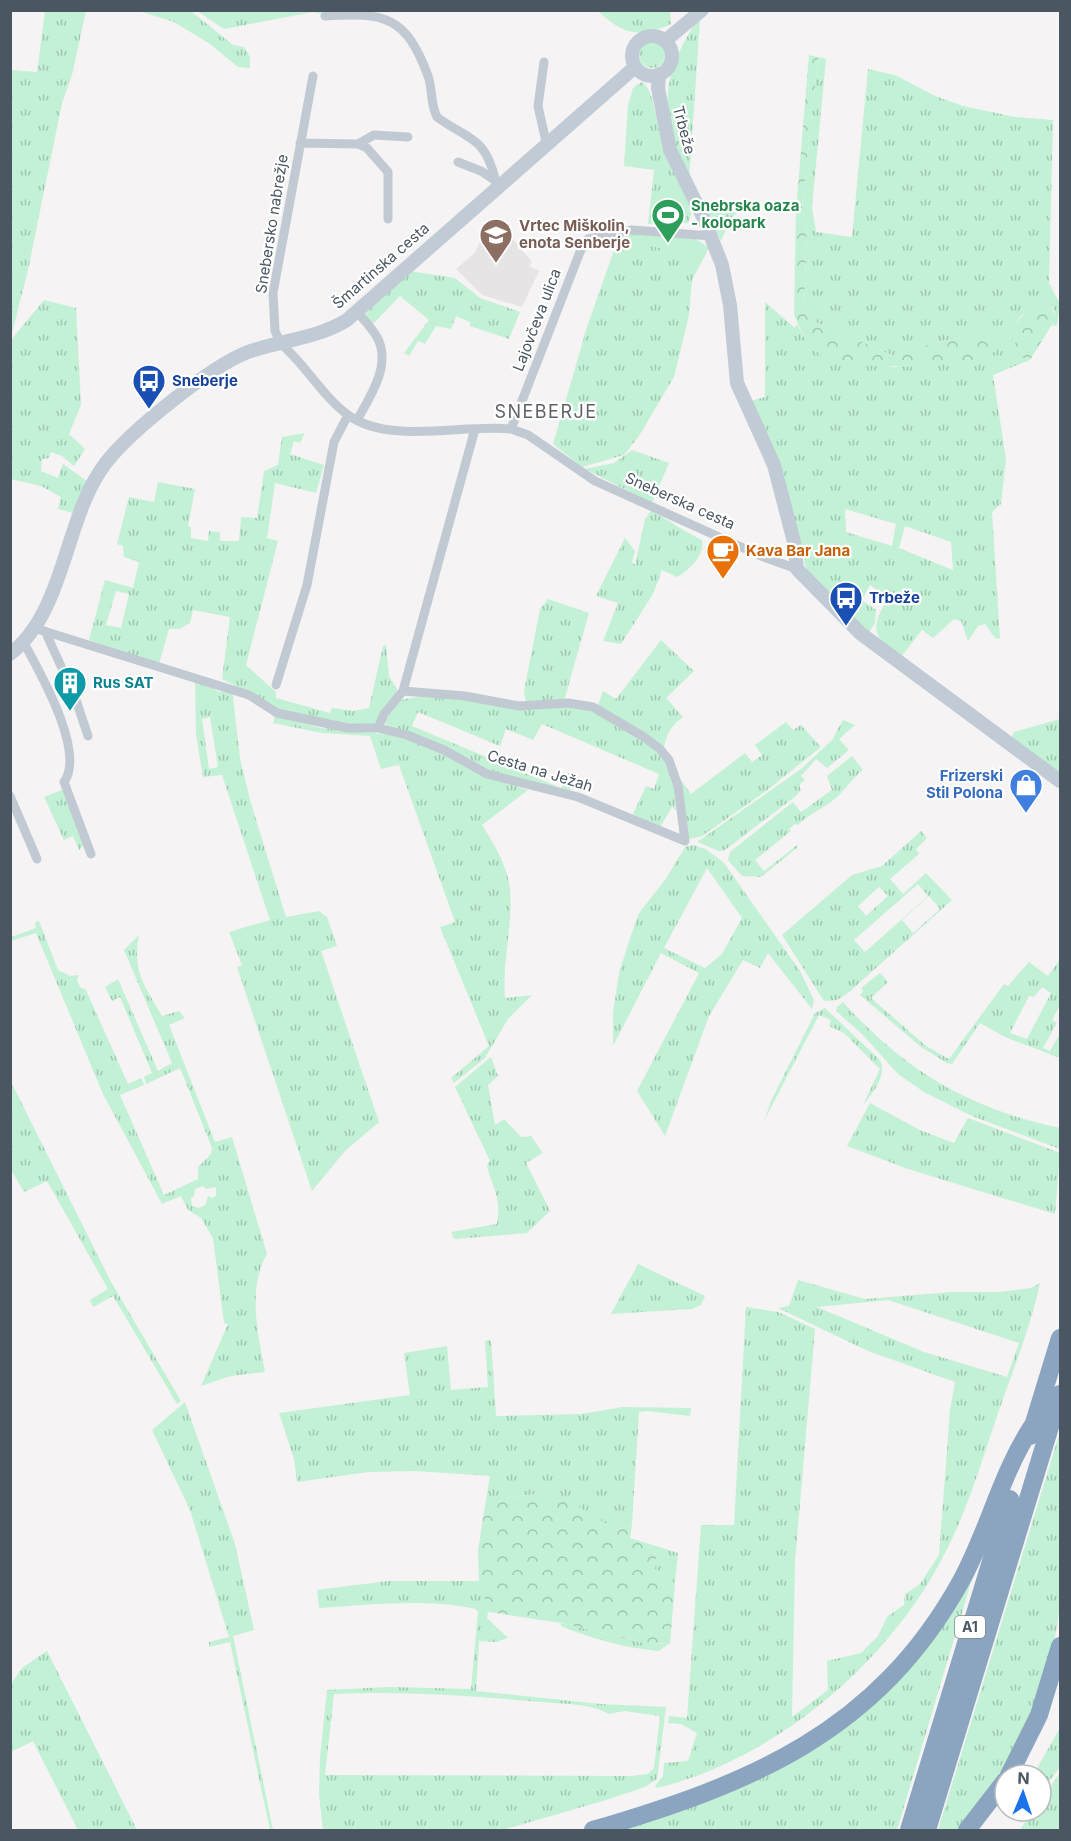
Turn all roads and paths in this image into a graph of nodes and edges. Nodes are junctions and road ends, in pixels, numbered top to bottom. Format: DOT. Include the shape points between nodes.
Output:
graph roads {
  1 [pos="702,10"];
  2 [pos="325,16"];
  3 [pos="665,41"];
  4 [pos="544,62"];
  5 [pos="635,67"];
  6 [pos="659,74"];
  7 [pos="313,76"];
  8 [pos="408,137"];
  9 [pos="300,143"];
  10 [pos="358,144"];
  11 [pos="546,146"];
  12 [pos="458,162"];
  13 [pos="497,182"];
  14 [pos="388,219"];
  15 [pos="711,236"];
  16 [pos="357,312"];
  17 [pos="281,344"];
  18 [pos="348,414"];
  19 [pos="357,420"];
  20 [pos="475,429"];
  21 [pos="511,429"];
  22 [pos="797,569"];
  23 [pos="39,630"];
  24 [pos="24,643"];
  25 [pos="10,654"];
  26 [pos="276,685"];
  27 [pos="403,691"];
  28 [pos="378,728"];
  29 [pos="88,736"];
  30 [pos="1060,781"];
  31 [pos="10,796"];
  32 [pos="91,854"];
  33 [pos="37,859"];
  34 [pos="1060,1338"];
  35 [pos="1060,1394"];
  36 [pos="1033,1425"];
  37 [pos="1060,1646"];
  38 [pos="1015,1763"];
  39 [pos="993,1796"];
  40 [pos="593,1830"];
  41 [pos="909,1830"];
  42 [pos="927,1830"];
  43 [pos="967,1830"];
  1 -- 3 [label="main road"];
  2 -- 13 [label="street" via="373,14 404,31 428,75 436,117 481,146"];
  3 -- 5 [label="main road" via="654,36 641,39 632,55"];
  3 -- 6 [label="main road" via="671,59"];
  4 -- 11 [label="street" via="538,106"];
  5 -- 6 [label="main road" via="646,75"];
  5 -- 11 [label="main road, Šmartinska cesta"];
  6 -- 15 [label="main road, Trbeže" via="670,150"];
  7 -- 9 [label="street, Snebersko nabrežje"];
  8 -- 10 [label="street, Snebersko nabrežje" via="374,135"];
  9 -- 10 [label="street, Snebersko nabrežje"];
  9 -- 17 [label="street, Snebersko nabrežje" via="273,293 275,331"];
  10 -- 14 [label="street" via="367,148 388,172"];
  11 -- 13 [label="main road, Šmartinska cesta"];
  12 -- 13 [label="street"];
  13 -- 16 [label="main road, Šmartinska cesta"];
  15 -- 21 [label="street, Lajovčeva ulica" via="638,230 588,239"];
  15 -- 22 [label="main road, Trbeže" via="729,299 737,383 774,465"];
  16 -- 17 [label="main road, Šmartinska cesta" via="320,334"];
  16 -- 19 [label="street" via="378,339 381,357 377,381"];
  17 -- 18 [label="street, Sneberska cesta"];
  17 -- 23 [label="main road, Šmartinska cesta" via="229,361 118,449 93,484"];
  18 -- 19 [label="street, Sneberska cesta"];
  18 -- 26 [label="street" via="334,442 307,585"];
  19 -- 20 [label="street, Sneberska cesta" via="386,430"];
  20 -- 21 [label="street, Sneberska cesta"];
  20 -- 27 [label="street"];
  21 -- 22 [label="street, Sneberska cesta" via="528,435 595,481"];
  22 -- 30 [label="main road, Sneberska cesta" via="860,633"];
  23 -- 24 [label="main road, Šmartinska cesta"];
  23 -- 28 [label="street, Cesta na Ježah" via="249,695 277,712 348,728"];
  23 -- 29 [label="street" via="75,697"];
  24 -- 25 [label="main road, Šmartinska cesta"];
  24 -- 32 [label="street" via="69,745 70,773 64,782"];
  27 -- 28 [label="street"];
  27 -- 28 [label="street, Cesta na Ježah" via="465,696 503,704 568,703 593,707 644,737 669,760 678,786 685,841 578,797 488,774 444,750"];
  31 -- 33 [label="street"];
  34 -- 36 [label="highway, A1"];
  35 -- 42 [label="highway, A1"];
  36 -- 40 [label="highway" via="1017,1450 960,1583 920,1642 872,1694 817,1738 756,1773 684,1803"];
  36 -- 41 [label="highway, A1"];
  37 -- 38 [label="highway" via="1039,1715"];
  39 -- 43 [label="highway"];
}
